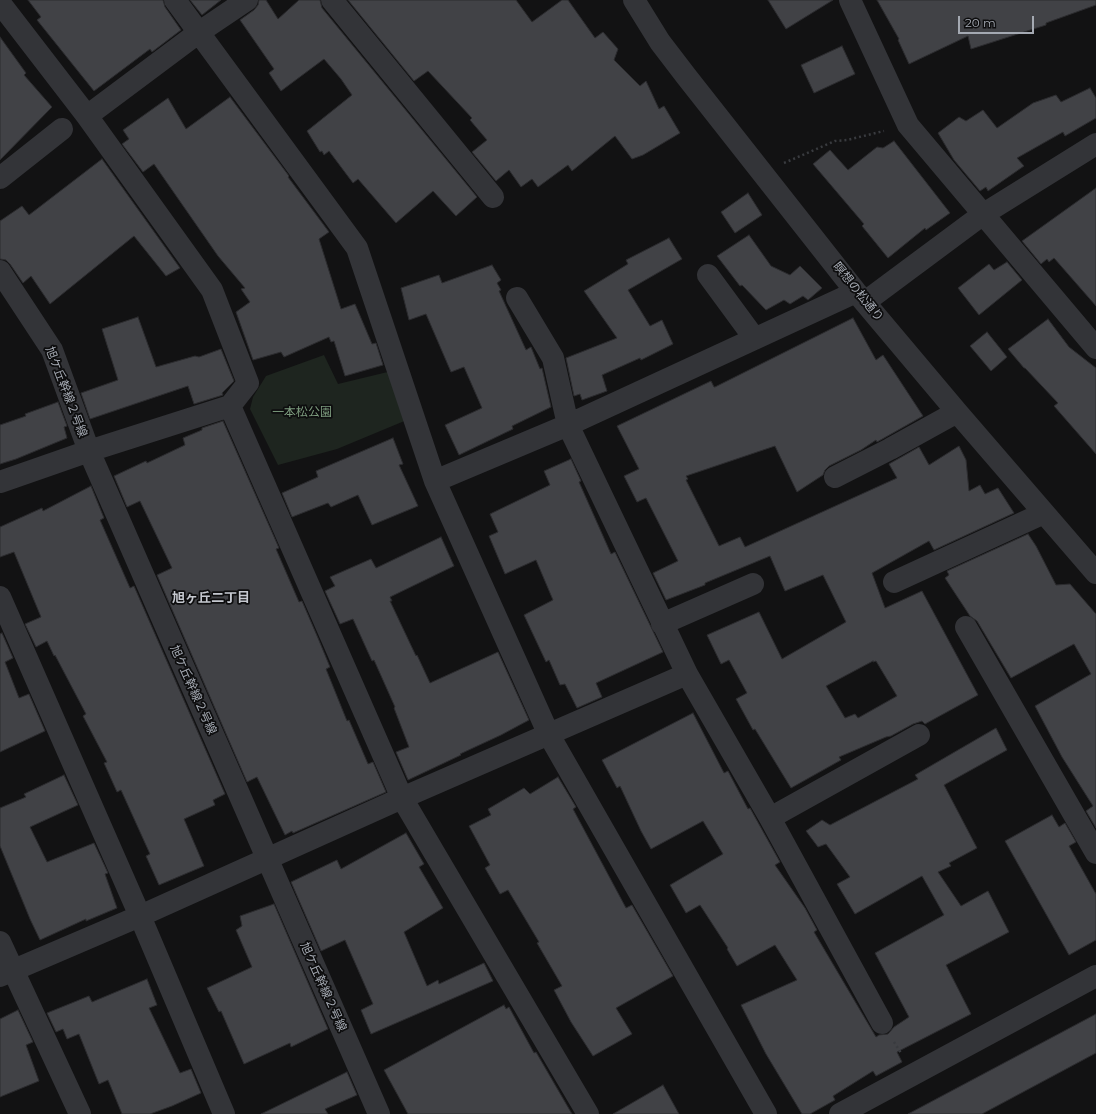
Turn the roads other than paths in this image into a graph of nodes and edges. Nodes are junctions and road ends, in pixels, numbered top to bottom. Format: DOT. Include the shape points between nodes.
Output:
graph roads {
  1 [pos="175,0"];
  2 [pos="247,0"];
  3 [pos="332,0"];
  4 [pos="634,0"];
  5 [pos="850,0"];
  6 [pos="0,3"];
  7 [pos="198,33"];
  8 [pos="87,116"];
  9 [pos="62,129"];
  10 [pos="1096,144"];
  11 [pos="0,178"];
  12 [pos="493,197"];
  13 [pos="982,215"];
  14 [pos="0,271"];
  15 [pos="708,275"];
  16 [pos="861,297"];
  17 [pos="518,298"];
  18 [pos="754,339"];
  19 [pos="1096,348"];
  20 [pos="230,406"];
  21 [pos="957,412"];
  22 [pos="568,425"];
  23 [pos="89,451"];
  24 [pos="835,477"];
  25 [pos="435,481"];
  26 [pos="0,482"];
  27 [pos="1044,512"];
  28 [pos="1096,574"];
  29 [pos="894,582"];
  30 [pos="753,584"];
  31 [pos="0,597"];
  32 [pos="662,624"];
  33 [pos="966,627"];
  34 [pos="687,674"];
  35 [pos="549,735"];
  36 [pos="919,735"];
  37 [pos="402,798"];
  38 [pos="770,818"];
  39 [pos="1096,853"];
  40 [pos="268,860"];
  41 [pos="140,916"];
  42 [pos="0,942"];
  43 [pos="6,974"];
  44 [pos="1096,976"];
  45 [pos="882,1023"];
  46 [pos="80,1114"];
  47 [pos="224,1114"];
  48 [pos="379,1114"];
  49 [pos="588,1114"];
  50 [pos="766,1114"];
  51 [pos="840,1114"];
  1 -- 7 [label="street"];
  2 -- 7 [label="street"];
  3 -- 12 [label="street"];
  4 -- 16 [label="street, 瞑想の松通り" via="660,42"];
  5 -- 13 [label="street" via="908,125"];
  6 -- 8 [label="street"];
  7 -- 8 [label="street"];
  7 -- 25 [label="street" via="357,248"];
  8 -- 20 [label="street" via="212,290 248,383"];
  9 -- 11 [label="street"];
  10 -- 13 [label="street"];
  13 -- 16 [label="street"];
  13 -- 19 [label="street"];
  14 -- 23 [label="street, 旭ケ丘幹線２号線" via="52,350"];
  15 -- 18 [label="street"];
  16 -- 18 [label="street"];
  16 -- 21 [label="street, 瞑想の松通り"];
  17 -- 22 [label="street" via="553,358"];
  18 -- 22 [label="street"];
  20 -- 23 [label="street"];
  20 -- 37 [label="street"];
  21 -- 24 [label="street"];
  21 -- 27 [label="street, 瞑想の松通り"];
  22 -- 25 [label="street"];
  22 -- 32 [label="street"];
  23 -- 26 [label="street"];
  23 -- 40 [label="street, 旭ケ丘幹線２号線"];
  25 -- 35 [label="street"];
  27 -- 28 [label="street, 瞑想の松通り"];
  27 -- 29 [label="street"];
  30 -- 32 [label="street"];
  31 -- 41 [label="street"];
  32 -- 34 [label="street"];
  33 -- 39 [label="street"];
  34 -- 35 [label="street"];
  34 -- 38 [label="street"];
  35 -- 37 [label="street"];
  35 -- 50 [label="street"];
  36 -- 38 [label="street"];
  37 -- 40 [label="street"];
  37 -- 49 [label="street"];
  38 -- 45 [label="street"];
  40 -- 41 [label="street"];
  40 -- 48 [label="street, 旭ケ丘幹線２号線"];
  41 -- 43 [label="street"];
  41 -- 47 [label="street"];
  42 -- 43 [label="street"];
  43 -- 46 [label="street"];
  44 -- 51 [label="street"];
}
